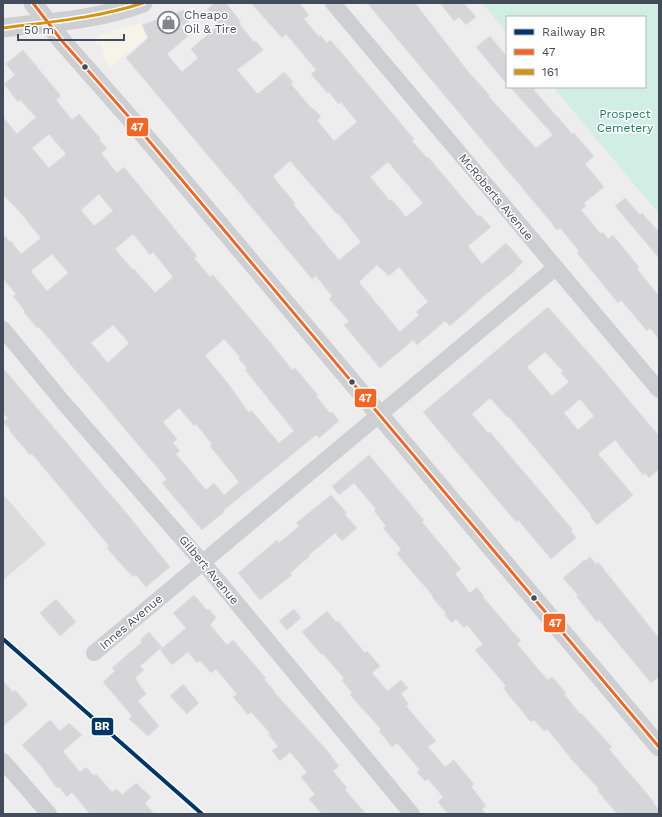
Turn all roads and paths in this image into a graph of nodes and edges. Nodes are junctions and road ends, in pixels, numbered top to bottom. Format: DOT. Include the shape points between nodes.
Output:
graph roads {
  1 [pos="33,3"];
  2 [pos="143,3"];
  3 [pos="333,3"];
  4 [pos="47,23"];
  5 [pos="3,28"];
  6 [pos="554,268"];
  7 [pos="3,329"];
  8 [pos="659,390"];
  9 [pos="379,413"];
  10 [pos="203,563"];
  11 [pos="94,653"];
  12 [pos="659,747"];
  13 [pos="3,761"];
  14 [pos="49,814"];
  15 [pos="412,814"];
  1 -- 4 [label="street"];
  2 -- 4 [label="street" via="94,17"];
  3 -- 6 [label="street, McRoberts Avenue"];
  4 -- 5 [label="street"];
  4 -- 9 [label="street"];
  6 -- 8 [label="street, McRoberts Avenue"];
  6 -- 9 [label="street, Innes Avenue"];
  7 -- 10 [label="street, Gilbert Avenue"];
  9 -- 10 [label="street, Innes Avenue"];
  9 -- 12 [label="street"];
  10 -- 11 [label="street, Innes Avenue"];
  10 -- 15 [label="street, Gilbert Avenue"];
  13 -- 14 [label="street"];
}
